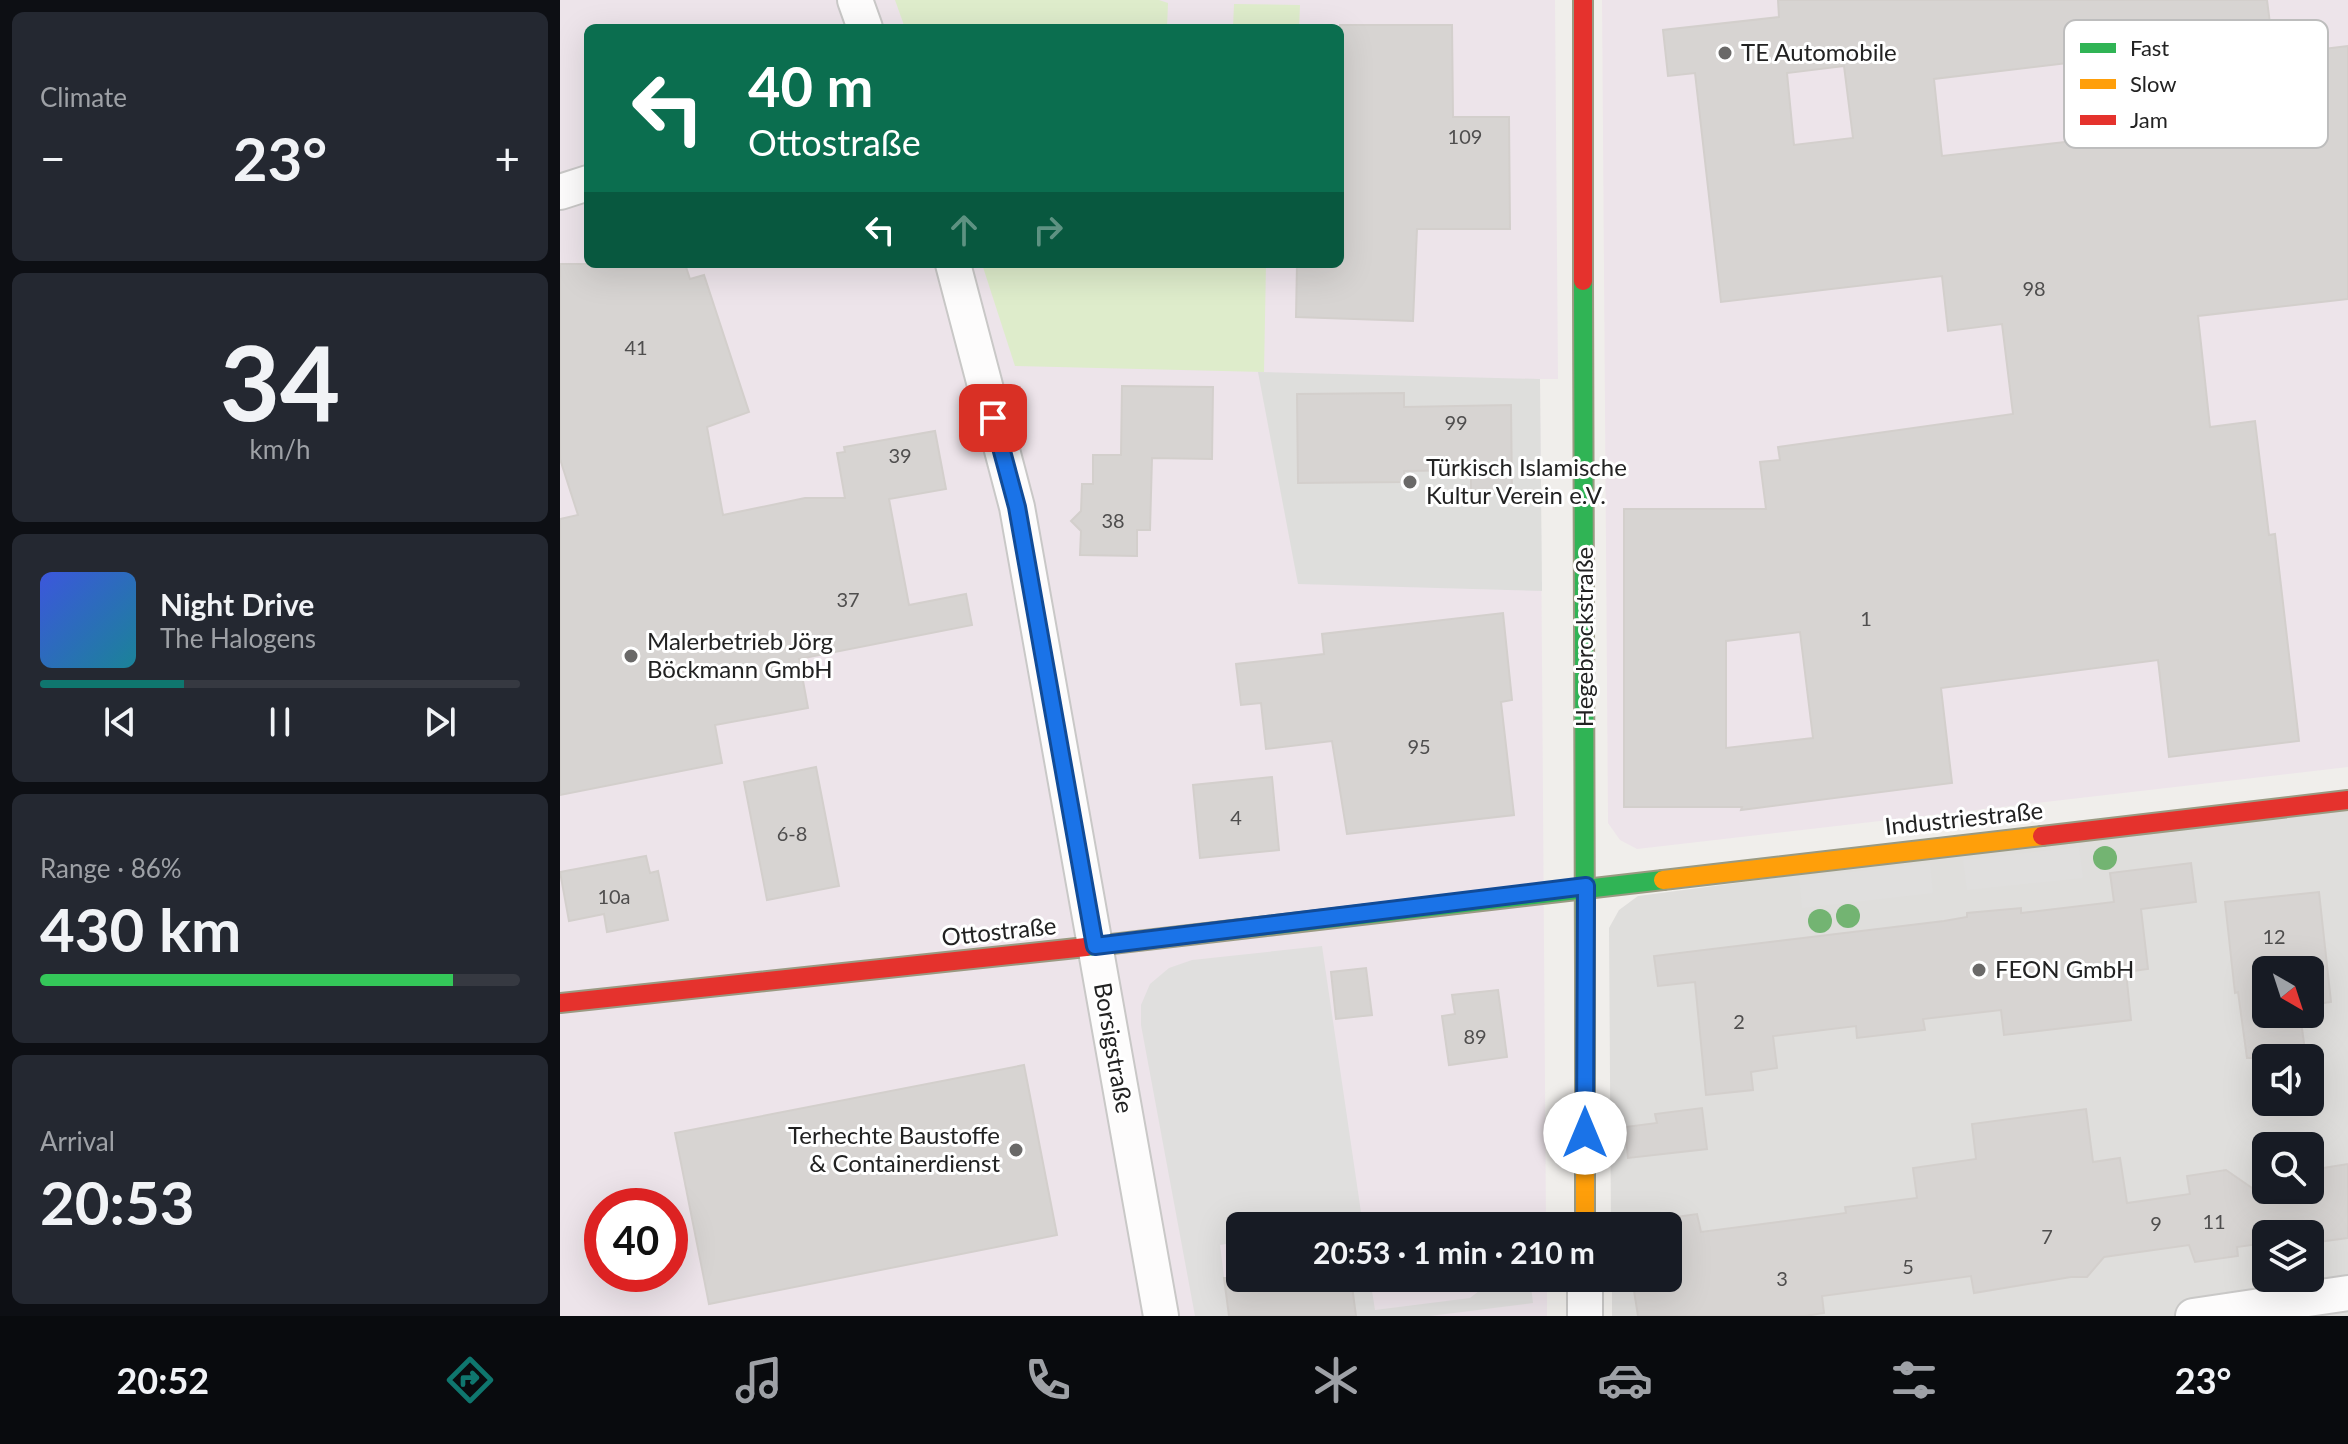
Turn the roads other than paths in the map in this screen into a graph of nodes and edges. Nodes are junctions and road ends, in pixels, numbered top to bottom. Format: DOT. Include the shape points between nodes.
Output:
graph roads {
  1 [pos="855,0"];
  2 [pos="1583,0"];
  3 [pos="864,24"];
  4 [pos="584,184"];
  5 [pos="560,192"];
  6 [pos="954,268"];
  7 [pos="2348,800"];
  8 [pos="1586,886"];
  9 [pos="1095,946"];
  10 [pos="560,1003"];
  11 [pos="1585,1212"];
  12 [pos="1585,1292"];
  13 [pos="2348,1293"];
  14 [pos="1161,1316"];
  15 [pos="1585,1316"];
  16 [pos="2193,1316"];
  1 -- 3 [label="street"];
  2 -- 8 [label="street, Hegebrockstraße"];
  4 -- 5 [label="street"];
  6 -- 9 [label="street, Borsigstraße" via="1017,507"];
  7 -- 8 [label="street, Industriestraße"];
  8 -- 9 [label="street, Ottostraße"];
  8 -- 11 [label="street, Hegebrockstraße"];
  9 -- 10 [label="street, Ottostraße"];
  9 -- 14 [label="street, Borsigstraße"];
  12 -- 15 [label="street"];
  13 -- 16 [label="street"];
}
